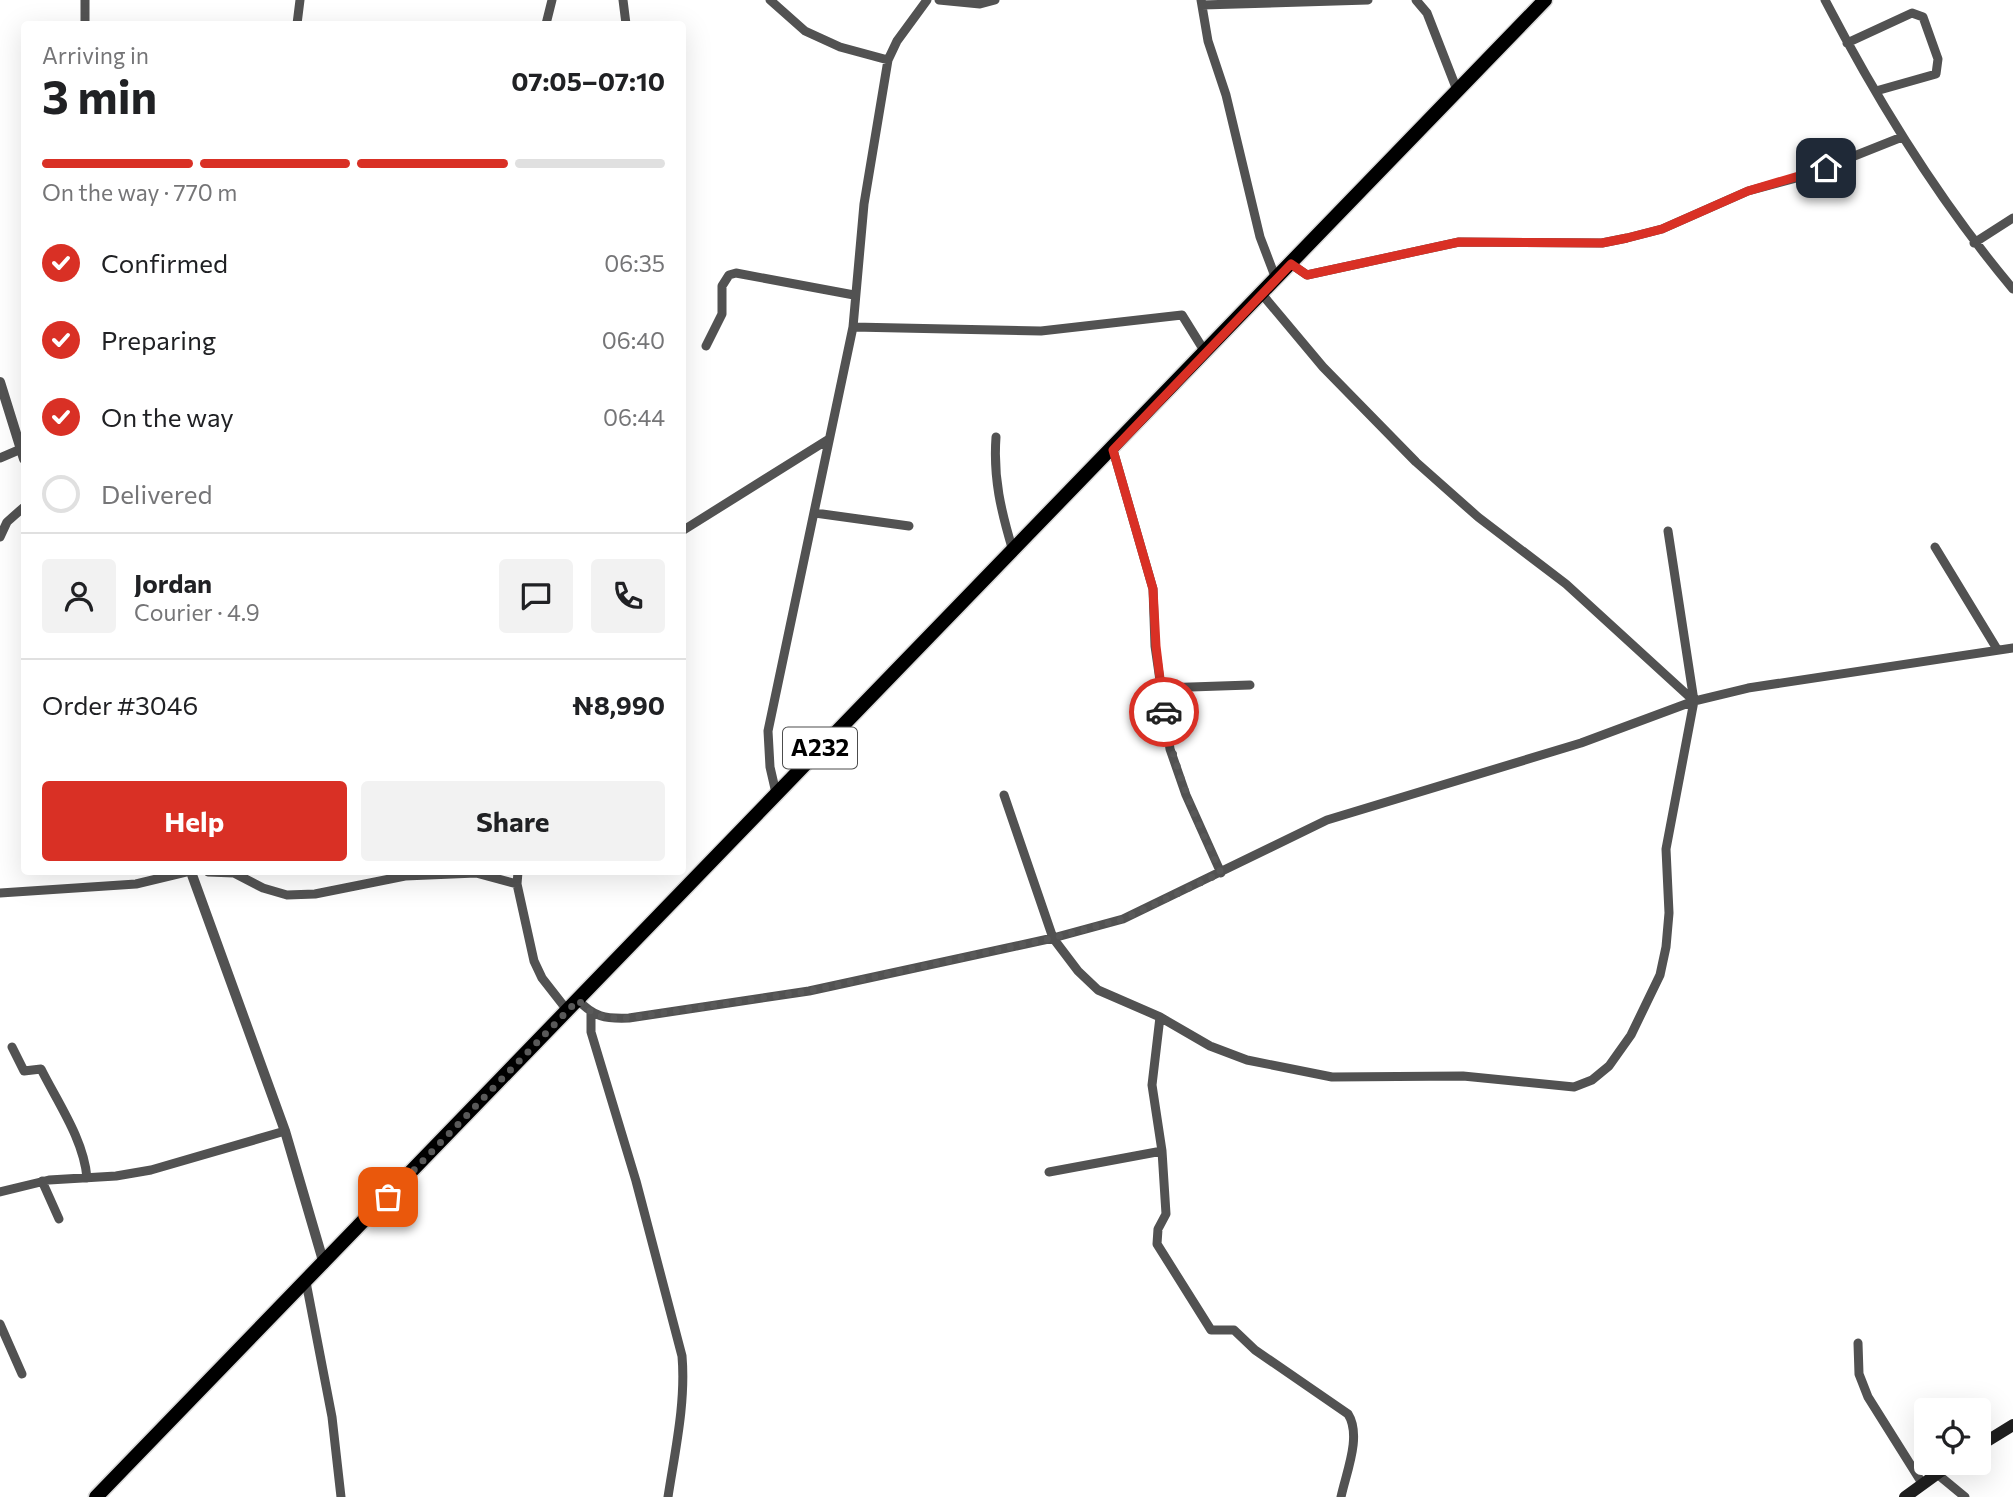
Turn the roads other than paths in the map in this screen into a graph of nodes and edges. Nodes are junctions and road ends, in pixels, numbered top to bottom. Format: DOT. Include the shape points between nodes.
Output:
graph roads {
  1 [pos="85,0"];
  2 [pos="300,0"];
  3 [pos="552,0"];
  4 [pos="623,0"];
  5 [pos="770,0"];
  6 [pos="928,0"];
  7 [pos="939,0"];
  8 [pos="995,0"];
  9 [pos="1368,0"];
  10 [pos="1416,0"];
  11 [pos="1545,0"];
  12 [pos="1825,0"];
  13 [pos="1201,3"];
  14 [pos="85,21"];
  15 [pos="297,21"];
  16 [pos="547,21"];
  17 [pos="626,21"];
  18 [pos="1847,43"];
  19 [pos="888,60"];
  20 [pos="1457,90"];
  21 [pos="1876,91"];
  22 [pos="1902,137"];
  23 [pos="2013,218"];
  24 [pos="1974,243"];
  25 [pos="1291,264"];
  26 [pos="1276,279"];
  27 [pos="2013,289"];
  28 [pos="1261,293"];
  29 [pos="854,295"];
  30 [pos="853,327"];
  31 [pos="706,346"];
  32 [pos="1205,352"];
  33 [pos="0,382"];
  34 [pos="996,437"];
  35 [pos="829,439"];
  36 [pos="21,448"];
  37 [pos="1113,450"];
  38 [pos="21,454"];
  39 [pos="0,457"];
  40 [pos="21,510"];
  41 [pos="815,513"];
  42 [pos="909,526"];
  43 [pos="686,528"];
  44 [pos="1668,531"];
  45 [pos="0,537"];
  46 [pos="1935,547"];
  47 [pos="1013,551"];
  48 [pos="2013,648"];
  49 [pos="1997,649"];
  50 [pos="1250,685"];
  51 [pos="1161,688"];
  52 [pos="1694,701"];
  53 [pos="776,793"];
  54 [pos="1004,795"];
  55 [pos="1221,873"];
  56 [pos="176,875"];
  57 [pos="190,875"];
  58 [pos="238,875"];
  59 [pos="429,875"];
  60 [pos="483,875"];
  61 [pos="518,875"];
  62 [pos="517,884"];
  63 [pos="0,893"];
  64 [pos="1053,938"];
  65 [pos="572,1005"];
  66 [pos="591,1013"];
  67 [pos="1160,1017"];
  68 [pos="12,1047"];
  69 [pos="285,1131"];
  70 [pos="1162,1151"];
  71 [pos="1049,1172"];
  72 [pos="87,1178"];
  73 [pos="42,1181"];
  74 [pos="0,1192"];
  75 [pos="59,1219"];
  76 [pos="324,1264"];
  77 [pos="306,1282"];
  78 [pos="0,1324"];
  79 [pos="1858,1343"];
  80 [pos="22,1374"];
  81 [pos="2013,1425"];
  82 [pos="1991,1439"];
  83 [pos="1933,1475"];
  84 [pos="1938,1475"];
  85 [pos="1922,1483"];
  86 [pos="96,1497"];
  87 [pos="341,1497"];
  88 [pos="667,1497"];
  89 [pos="1341,1497"];
  90 [pos="1905,1497"];
  91 [pos="1965,1497"];
  1 -- 14 [label="street"];
  2 -- 15 [label="street"];
  3 -- 16 [label="street"];
  4 -- 17 [label="street"];
  5 -- 19 [label="street" via="805,31 840,47"];
  6 -- 19 [label="street"];
  7 -- 8 [label="street" via="980,4"];
  9 -- 13 [label="street"];
  10 -- 20 [label="street" via="1427,13"];
  11 -- 20 [label="main road, A232"];
  12 -- 18 [label="street"];
  13 -- 26 [label="street" via="1260,237"];
  18 -- 21 [label="street"];
  18 -- 21 [label="street" via="1912,13 1923,17 1938,59 1936,74"];
  19 -- 29 [label="street"];
  20 -- 25 [label="main road, A232"];
  21 -- 22 [label="street"];
  22 -- 24 [label="street"];
  22 -- 25 [label="street" via="1804,176 1748,191 1662,229 1627,238 1602,243 1459,242 1307,275"];
  23 -- 24 [label="street"];
  24 -- 27 [label="street"];
  25 -- 26 [label="main road, A232"];
  26 -- 28 [label="main road, A232"];
  28 -- 32 [label="main road, A232"];
  28 -- 52 [label="street" via="1323,367 1416,462 1478,517 1566,584"];
  29 -- 30 [label="street"];
  29 -- 31 [label="street" via="729,275 722,286 722,314"];
  30 -- 32 [label="street" via="1041,331 1182,315"];
  30 -- 35 [label="street"];
  32 -- 37 [label="main road, A232"];
  33 -- 36 [label="street"];
  34 -- 47 [label="street" via="998,501"];
  35 -- 41 [label="street"];
  35 -- 43 [label="street"];
  37 -- 47 [label="main road, A232"];
  37 -- 51 [label="street" via="1153,589"];
  38 -- 39 [label="street"];
  40 -- 45 [label="street" via="7,522"];
  41 -- 42 [label="street"];
  41 -- 53 [label="street" via="768,731"];
  44 -- 52 [label="street"];
  46 -- 49 [label="street"];
  47 -- 53 [label="main road, A232"];
  48 -- 49 [label="street"];
  49 -- 52 [label="street" via="1748,688"];
  50 -- 51 [label="street"];
  51 -- 55 [label="street" via="1170,749"];
  52 -- 55 [label="street" via="1581,743 1327,820"];
  52 -- 67 [label="street" via="1665,849 1669,912 1660,975 1631,1035 1609,1066 1592,1080 1574,1087 1463,1076 1332,1077 1247,1060 1210,1046"];
  53 -- 65 [label="main road, A232"];
  54 -- 64 [label="street"];
  55 -- 64 [label="street" via="1123,919"];
  56 -- 63 [label="street" via="136,884"];
  57 -- 69 [label="street"];
  58 -- 59 [label="street" via="287,895"];
  60 -- 62 [label="street"];
  61 -- 62 [label="street"];
  62 -- 65 [label="street" via="534,961 542,978"];
  64 -- 66 [label="street" via="809,991 629,1018 604,1019"];
  64 -- 67 [label="street" via="1098,990"];
  65 -- 66 [label="street"];
  65 -- 76 [label="main road, A232"];
  66 -- 88 [label="street" via="592,1032 682,1356 679,1429"];
  67 -- 70 [label="street" via="1152,1085"];
  68 -- 72 [label="street" via="24,1072 41,1069 73,1131"];
  69 -- 72 [label="street" via="151,1170"];
  69 -- 76 [label="street"];
  70 -- 71 [label="street"];
  70 -- 89 [label="street" via="1166,1214 1157,1244 1211,1330 1234,1330 1255,1350 1348,1414 1354,1435"];
  72 -- 73 [label="street"];
  73 -- 74 [label="street"];
  73 -- 75 [label="street"];
  76 -- 77 [label="main road, A232"];
  77 -- 86 [label="main road, A232"];
  77 -- 87 [label="street" via="332,1417"];
  78 -- 80 [label="street"];
  79 -- 85 [label="street" via="1859,1374 1868,1397"];
  81 -- 82 [label="main road"];
  83 -- 85 [label="main road"];
  84 -- 91 [label="street"];
  85 -- 90 [label="main road"];
}
